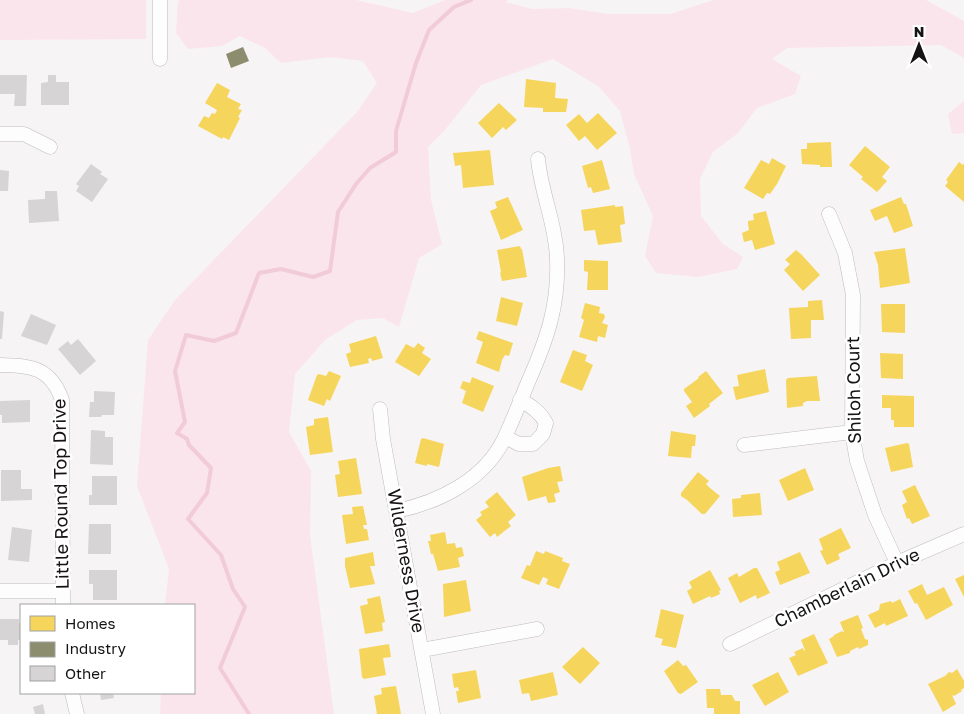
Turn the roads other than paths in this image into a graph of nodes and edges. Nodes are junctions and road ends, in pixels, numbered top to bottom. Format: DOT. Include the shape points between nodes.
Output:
graph roads {
  1 [pos="160,0"];
  2 [pos="160,59"];
  3 [pos="0,134"];
  4 [pos="50,147"];
  5 [pos="538,159"];
  6 [pos="829,214"];
  7 [pos="0,365"];
  8 [pos="520,400"];
  9 [pos="380,408"];
  10 [pos="852,432"];
  11 [pos="505,437"];
  12 [pos="744,445"];
  13 [pos="397,511"];
  14 [pos="964,534"];
  15 [pos="897,563"];
  16 [pos="0,590"];
  17 [pos="62,591"];
  18 [pos="63,604"];
  19 [pos="537,629"];
  20 [pos="730,644"];
  21 [pos="422,650"];
  22 [pos="72,694"];
  23 [pos="77,714"];
  24 [pos="433,714"];
  1 -- 2 [label="street"];
  3 -- 4 [label="street" via="24,134"];
  5 -- 8 [label="street" via="555,236 558,279 547,335"];
  6 -- 10 [label="street, Shiloh Court" via="845,253 853,295"];
  7 -- 17 [label="street, Little Round Top Drive" via="37,368 58,387 62,400"];
  8 -- 11 [label="street"];
  8 -- 11 [label="street" via="541,414 546,423 543,434 533,444 519,444"];
  9 -- 13 [label="street, Wilderness Drive"];
  10 -- 12 [label="street"];
  10 -- 15 [label="street, Shiloh Court" via="865,488"];
  11 -- 13 [label="street" via="492,456 466,482 433,501"];
  13 -- 21 [label="street, Wilderness Drive"];
  14 -- 15 [label="street, Chamberlain Drive"];
  15 -- 20 [label="street, Chamberlain Drive"];
  16 -- 17 [label="street"];
  17 -- 18 [label="street, Little Round Top Drive"];
  19 -- 21 [label="street"];
  21 -- 24 [label="street, Wilderness Drive"];
  22 -- 23 [label="street"];
}
